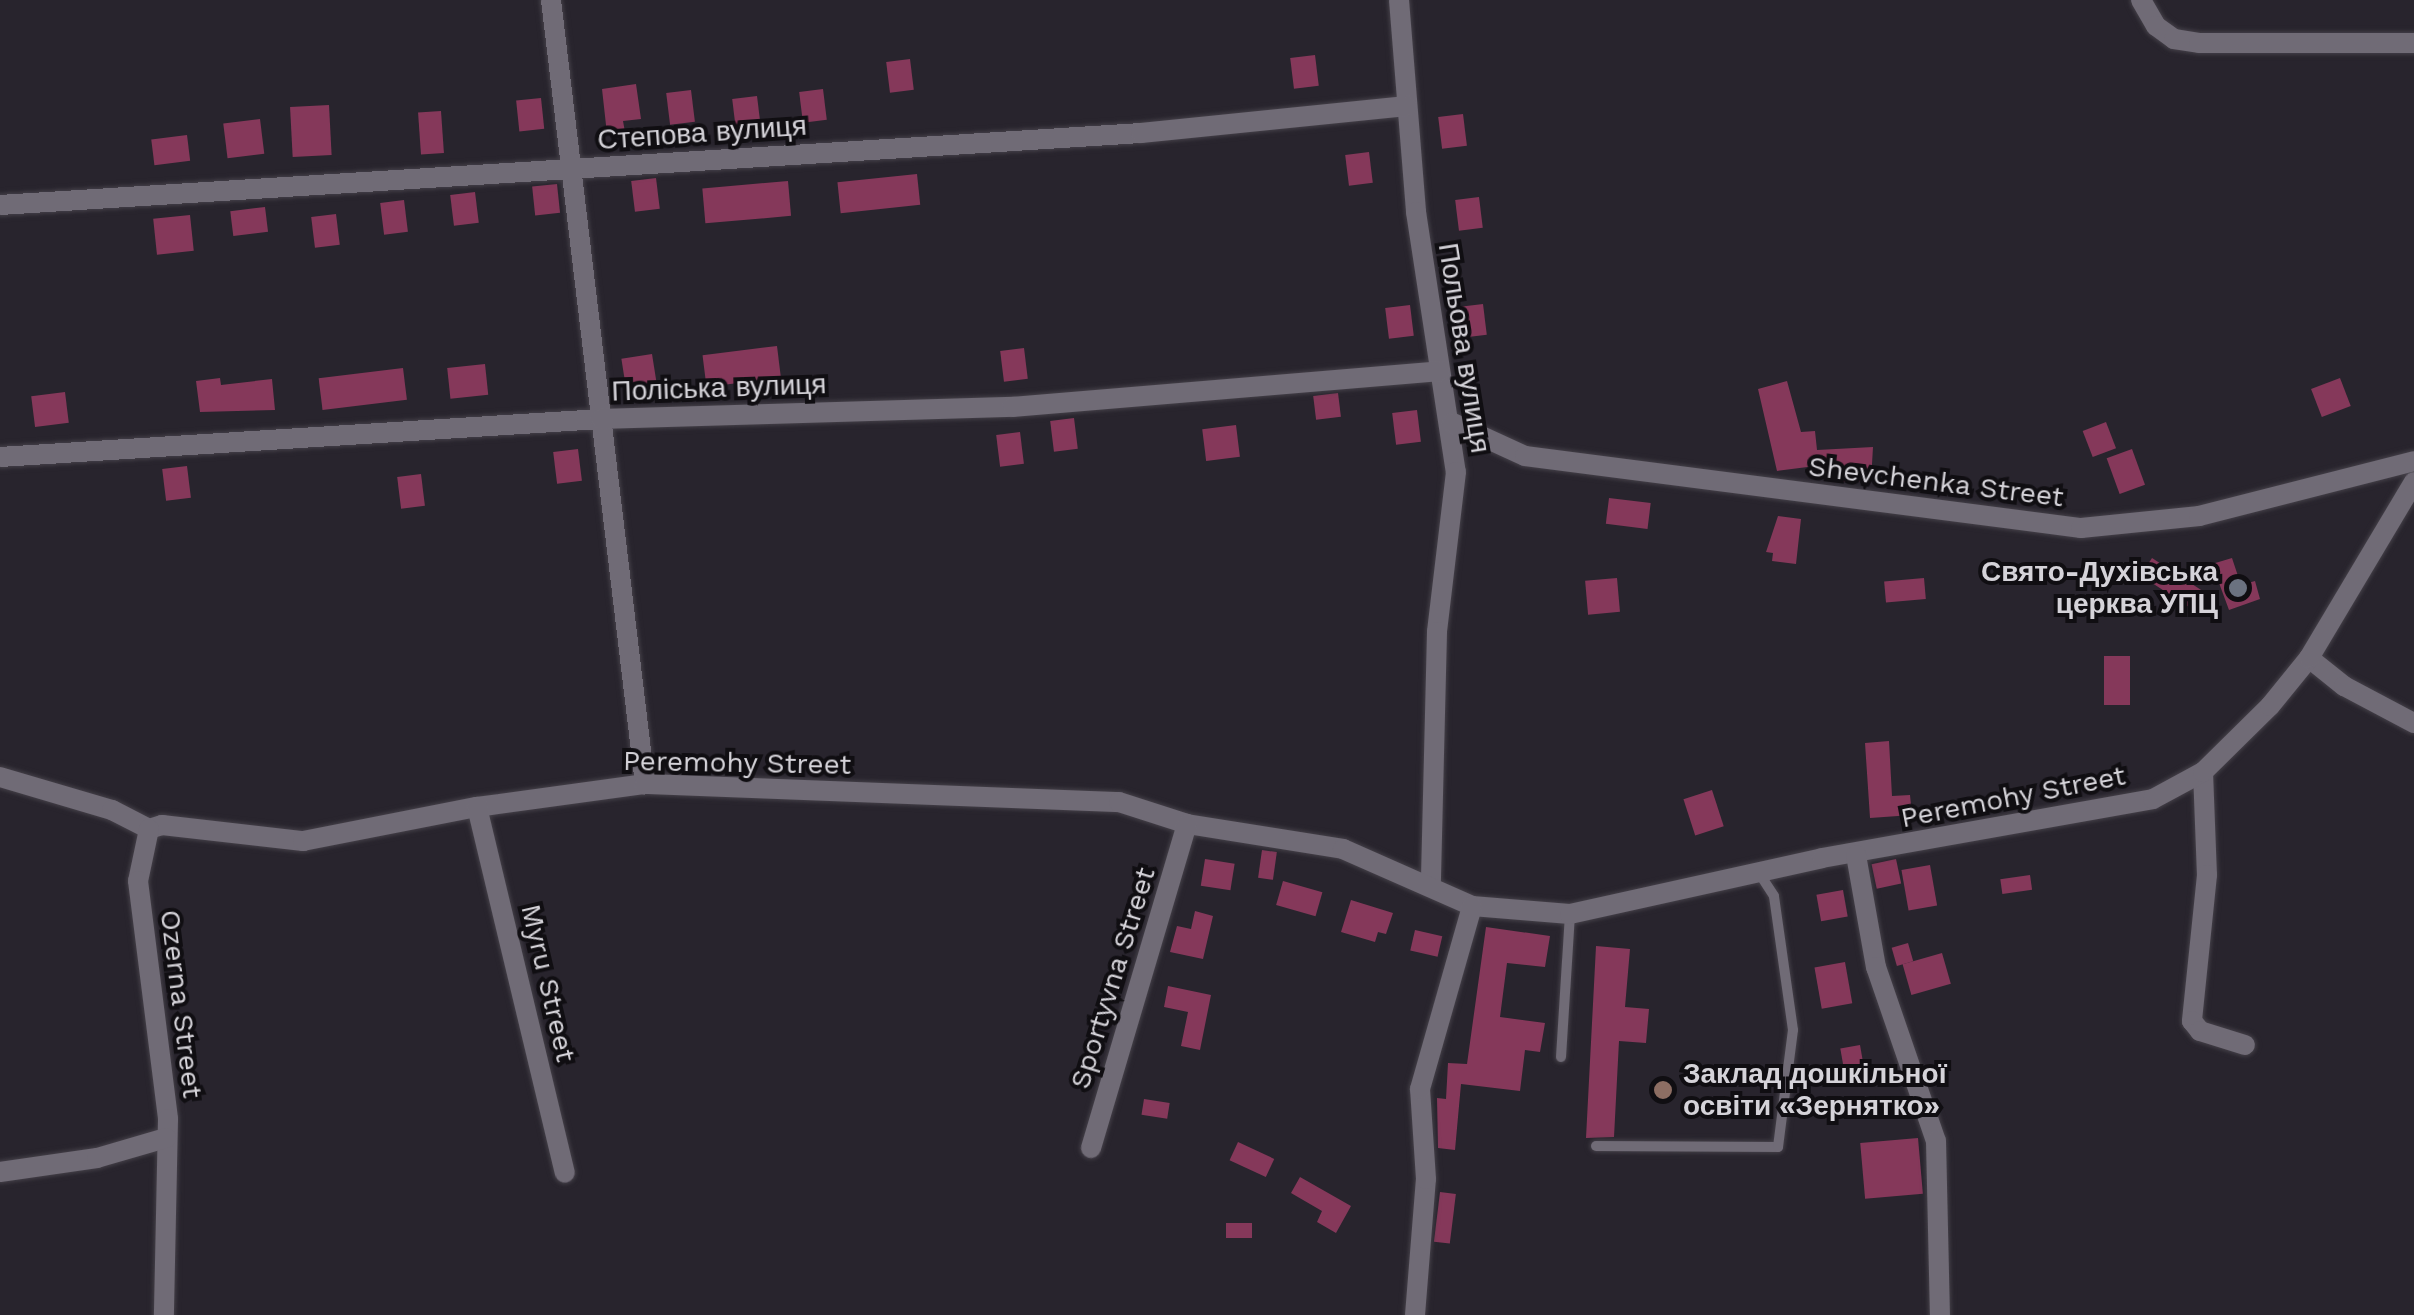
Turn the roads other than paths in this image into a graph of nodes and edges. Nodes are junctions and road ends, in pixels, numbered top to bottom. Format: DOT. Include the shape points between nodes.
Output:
graph roads {
  1 [pos="550,0"];
  2 [pos="1399,0"];
  3 [pos="2141,0"];
  4 [pos="2414,43"];
  5 [pos="1407,106"];
  6 [pos="571,169"];
  7 [pos="0,205"];
  8 [pos="1438,371"];
  9 [pos="601,420"];
  10 [pos="1453,423"];
  11 [pos="0,457"];
  12 [pos="2414,462"];
  13 [pos="2414,482"];
  14 [pos="2309,658"];
  15 [pos="2414,723"];
  16 [pos="2203,772"];
  17 [pos="0,777"];
  18 [pos="645,784"];
  19 [pos="477,806"];
  20 [pos="1187,824"];
  21 [pos="149,829"];
  22 [pos="1856,854"];
  23 [pos="1759,872"];
  24 [pos="1431,884"];
  25 [pos="1472,906"];
  26 [pos="1570,914"];
  27 [pos="2244,1045"];
  28 [pos="1561,1057"];
  29 [pos="166,1138"];
  30 [pos="1596,1146"];
  31 [pos="1091,1148"];
  32 [pos="0,1172"];
  33 [pos="565,1172"];
  34 [pos="164,1315"];
  35 [pos="1416,1315"];
  36 [pos="1940,1315"];
  1 -- 6 [label="street"];
  2 -- 5 [label="street, Польова вулиця"];
  3 -- 4 [label="street" via="2156,26 2174,39"];
  5 -- 6 [label="street, Степова вулиця" via="1141,133"];
  5 -- 8 [label="street, Польова вулиця"];
  6 -- 7 [label="street, Степова вулиця"];
  6 -- 9 [label="street"];
  8 -- 9 [label="street, Поліська вулиця" via="1013,407"];
  8 -- 10 [label="street, Польова вулиця"];
  9 -- 11 [label="street, Поліська вулиця"];
  9 -- 18 [label="street"];
  10 -- 12 [label="street, Shevchenka Street" via="1524,456 2081,528 2236,508"];
  10 -- 24 [label="street, Польова вулиця" via="1456,472 1437,632"];
  13 -- 14 [label="street, Peremohy Street"];
  14 -- 15 [label="street" via="2344,686"];
  14 -- 16 [label="street, Peremohy Street"];
  16 -- 22 [label="street, Peremohy Street" via="2153,799"];
  16 -- 27 [label="street" via="2207,876 2192,1020 2200,1030"];
  17 -- 21 [label="street, Peremohy Street" via="112,810"];
  18 -- 19 [label="street, Peremohy Street"];
  18 -- 20 [label="street, Peremohy Street" via="1119,802"];
  19 -- 21 [label="street, Peremohy Street" via="303,841 162,824"];
  19 -- 33 [label="street, Myru Street"];
  20 -- 24 [label="street, Peremohy Street" via="1343,849"];
  20 -- 31 [label="street, Sportyvna Street"];
  21 -- 29 [label="street, Ozerna Street" via="138,881"];
  22 -- 23 [label="street, Peremohy Street"];
  22 -- 36 [label="street" via="1876,967 1936,1141"];
  23 -- 26 [label="street, Peremohy Street"];
  23 -- 30 [label="lane" via="1774,896 1793,1030 1778,1147"];
  24 -- 25 [label="street, Peremohy Street"];
  25 -- 26 [label="street, Peremohy Street"];
  25 -- 35 [label="street" via="1420,1089 1426,1179"];
  26 -- 28 [label="lane"];
  29 -- 32 [label="street, Ozerna Street" via="97,1158"];
  29 -- 34 [label="street"];
}
